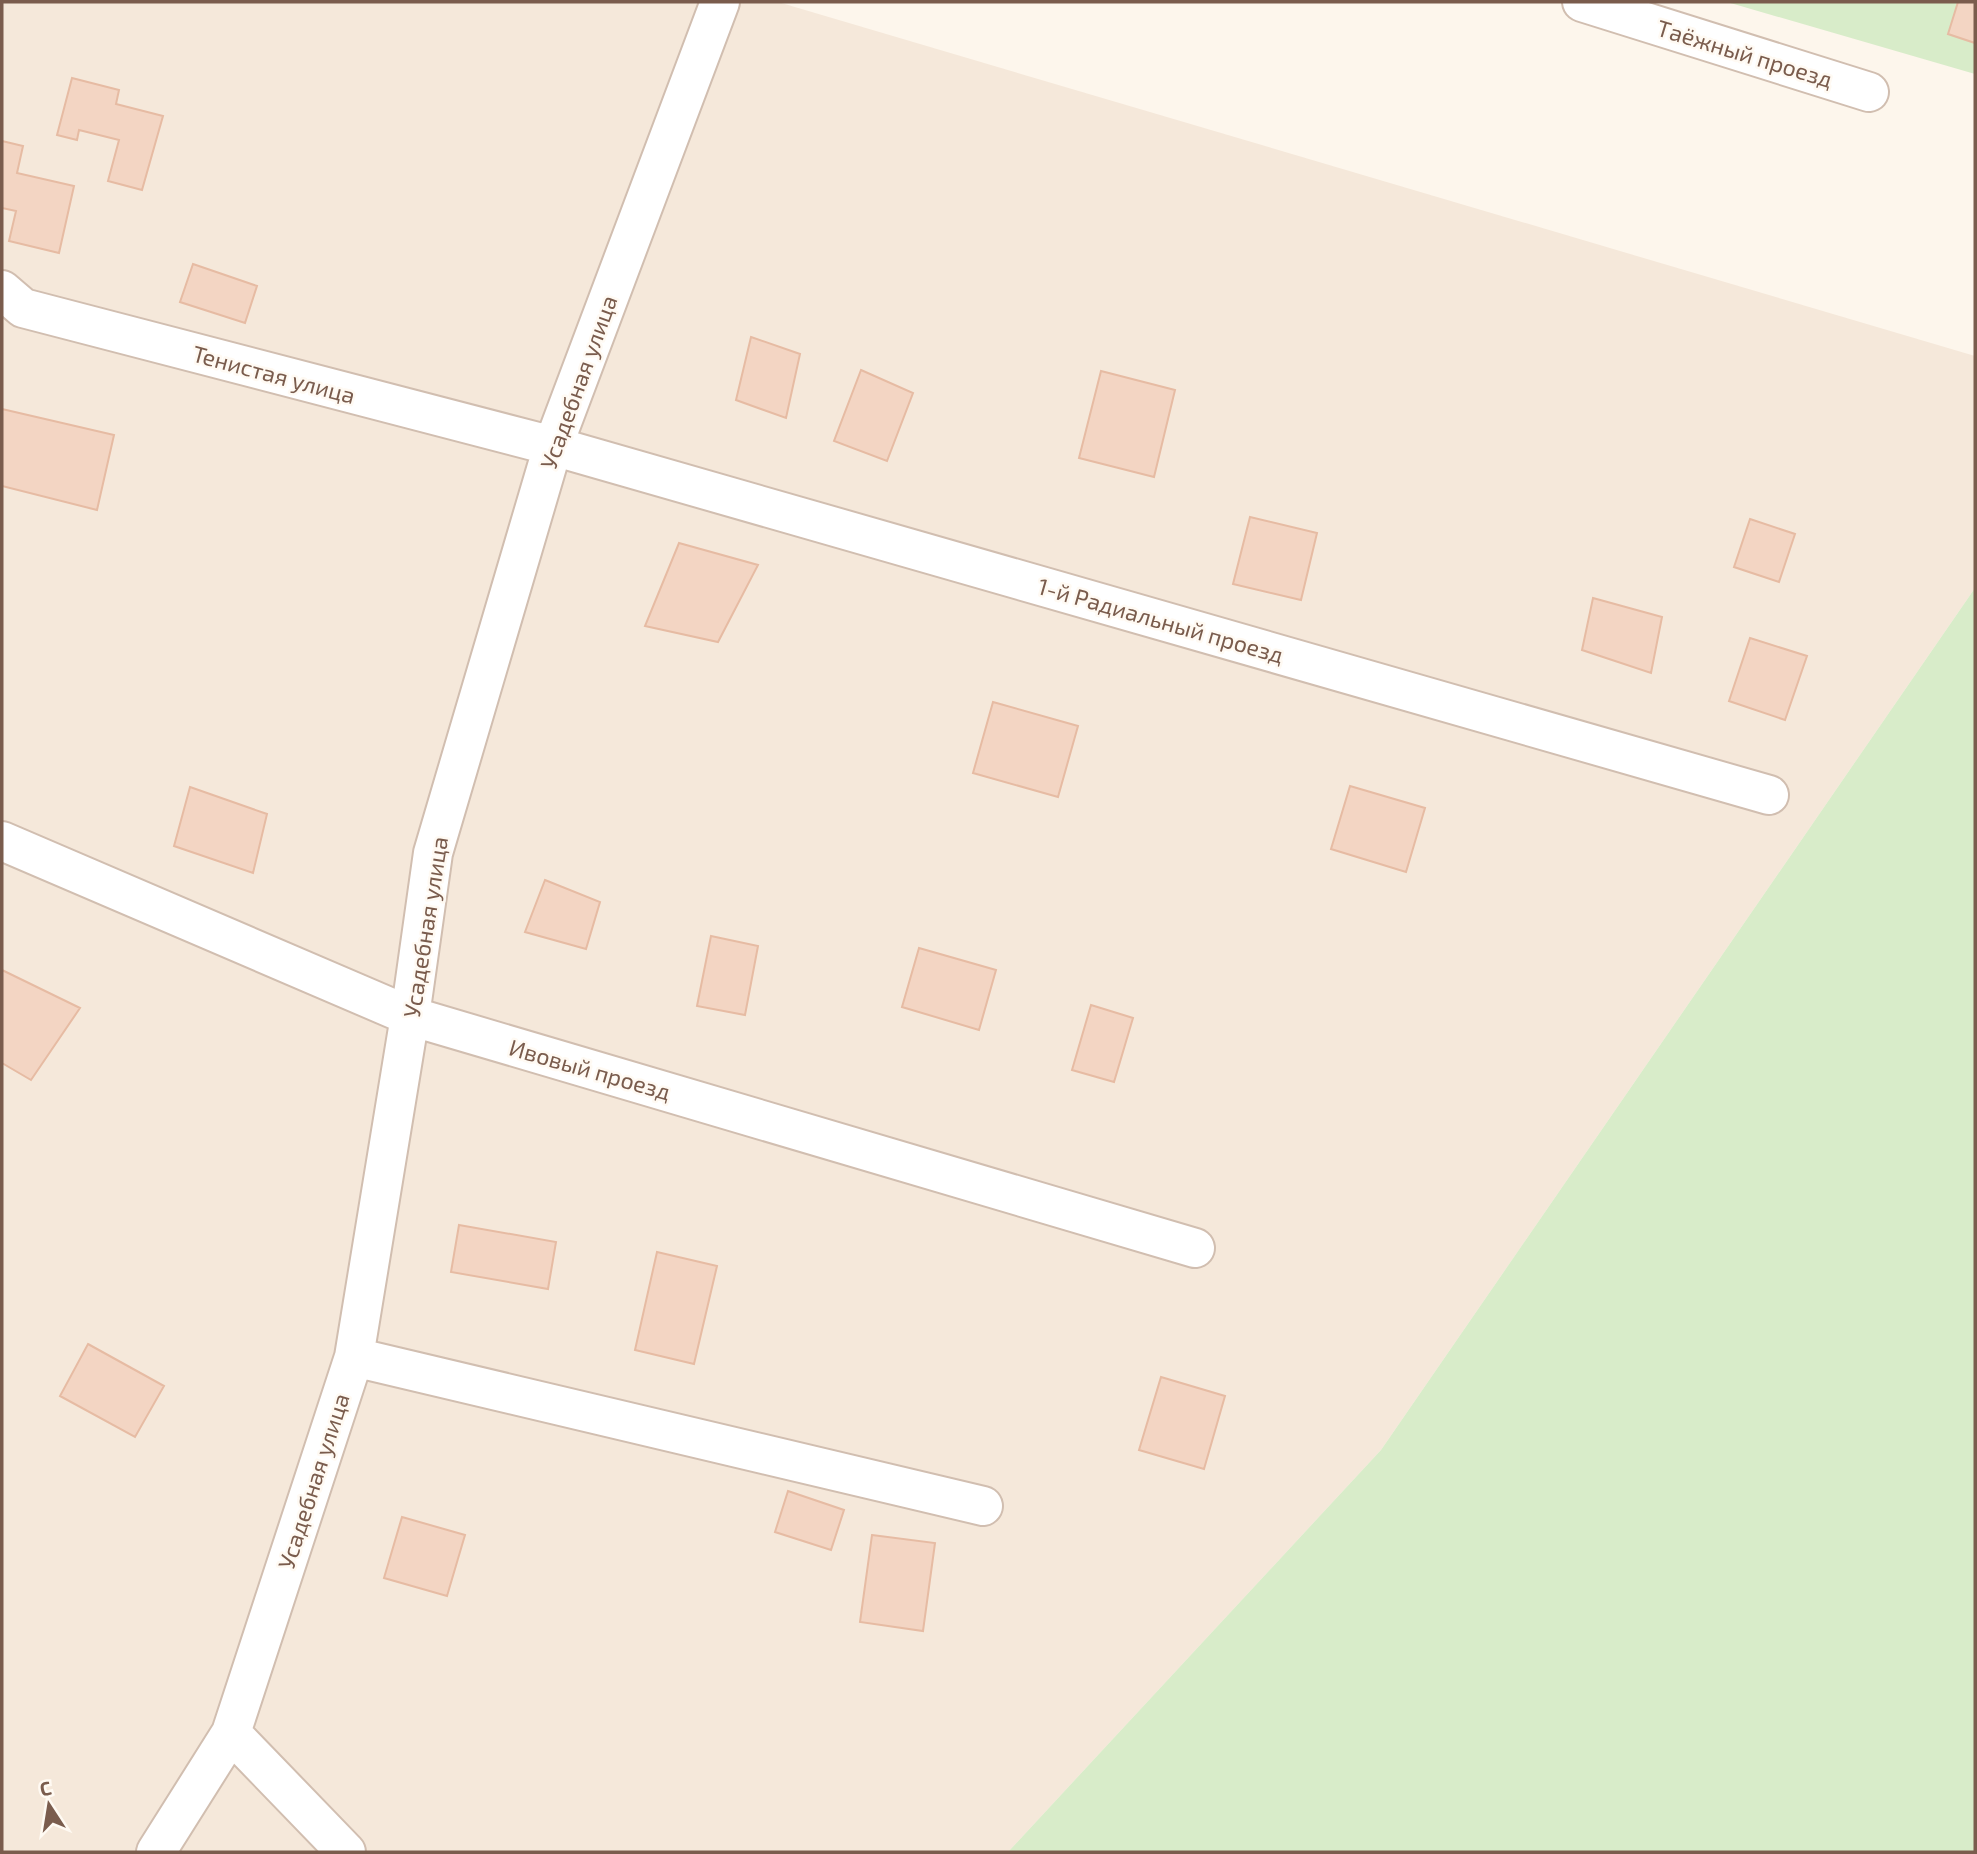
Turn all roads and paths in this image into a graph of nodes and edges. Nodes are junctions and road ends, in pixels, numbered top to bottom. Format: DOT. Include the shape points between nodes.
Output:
graph roads {
  1 [pos="720,2"];
  2 [pos="1582,2"];
  3 [pos="1869,92"];
  4 [pos="2,290"];
  5 [pos="553,446"];
  6 [pos="1769,795"];
  7 [pos="2,841"];
  8 [pos="410,1016"];
  9 [pos="1195,1248"];
  10 [pos="354,1357"];
  11 [pos="983,1506"];
  12 [pos="231,1733"];
  13 [pos="156,1852"];
  14 [pos="346,1852"];
  1 -- 5 [label="street, Усадебная улица"];
  2 -- 3 [label="street, Таёжный проезд"];
  4 -- 5 [label="street, Тенистая улица" via="23,308"];
  5 -- 6 [label="street, 1-й Радиальный проезд"];
  5 -- 8 [label="street, Усадебная улица" via="433,853"];
  7 -- 8 [label="street, Ивовый проезд"];
  8 -- 9 [label="street, Ивовый проезд"];
  8 -- 10 [label="street, Усадебная улица"];
  10 -- 11 [label="street"];
  10 -- 12 [label="street, Усадебная улица"];
  12 -- 13 [label="street, Усадебная улица"];
  12 -- 14 [label="street"];
}
